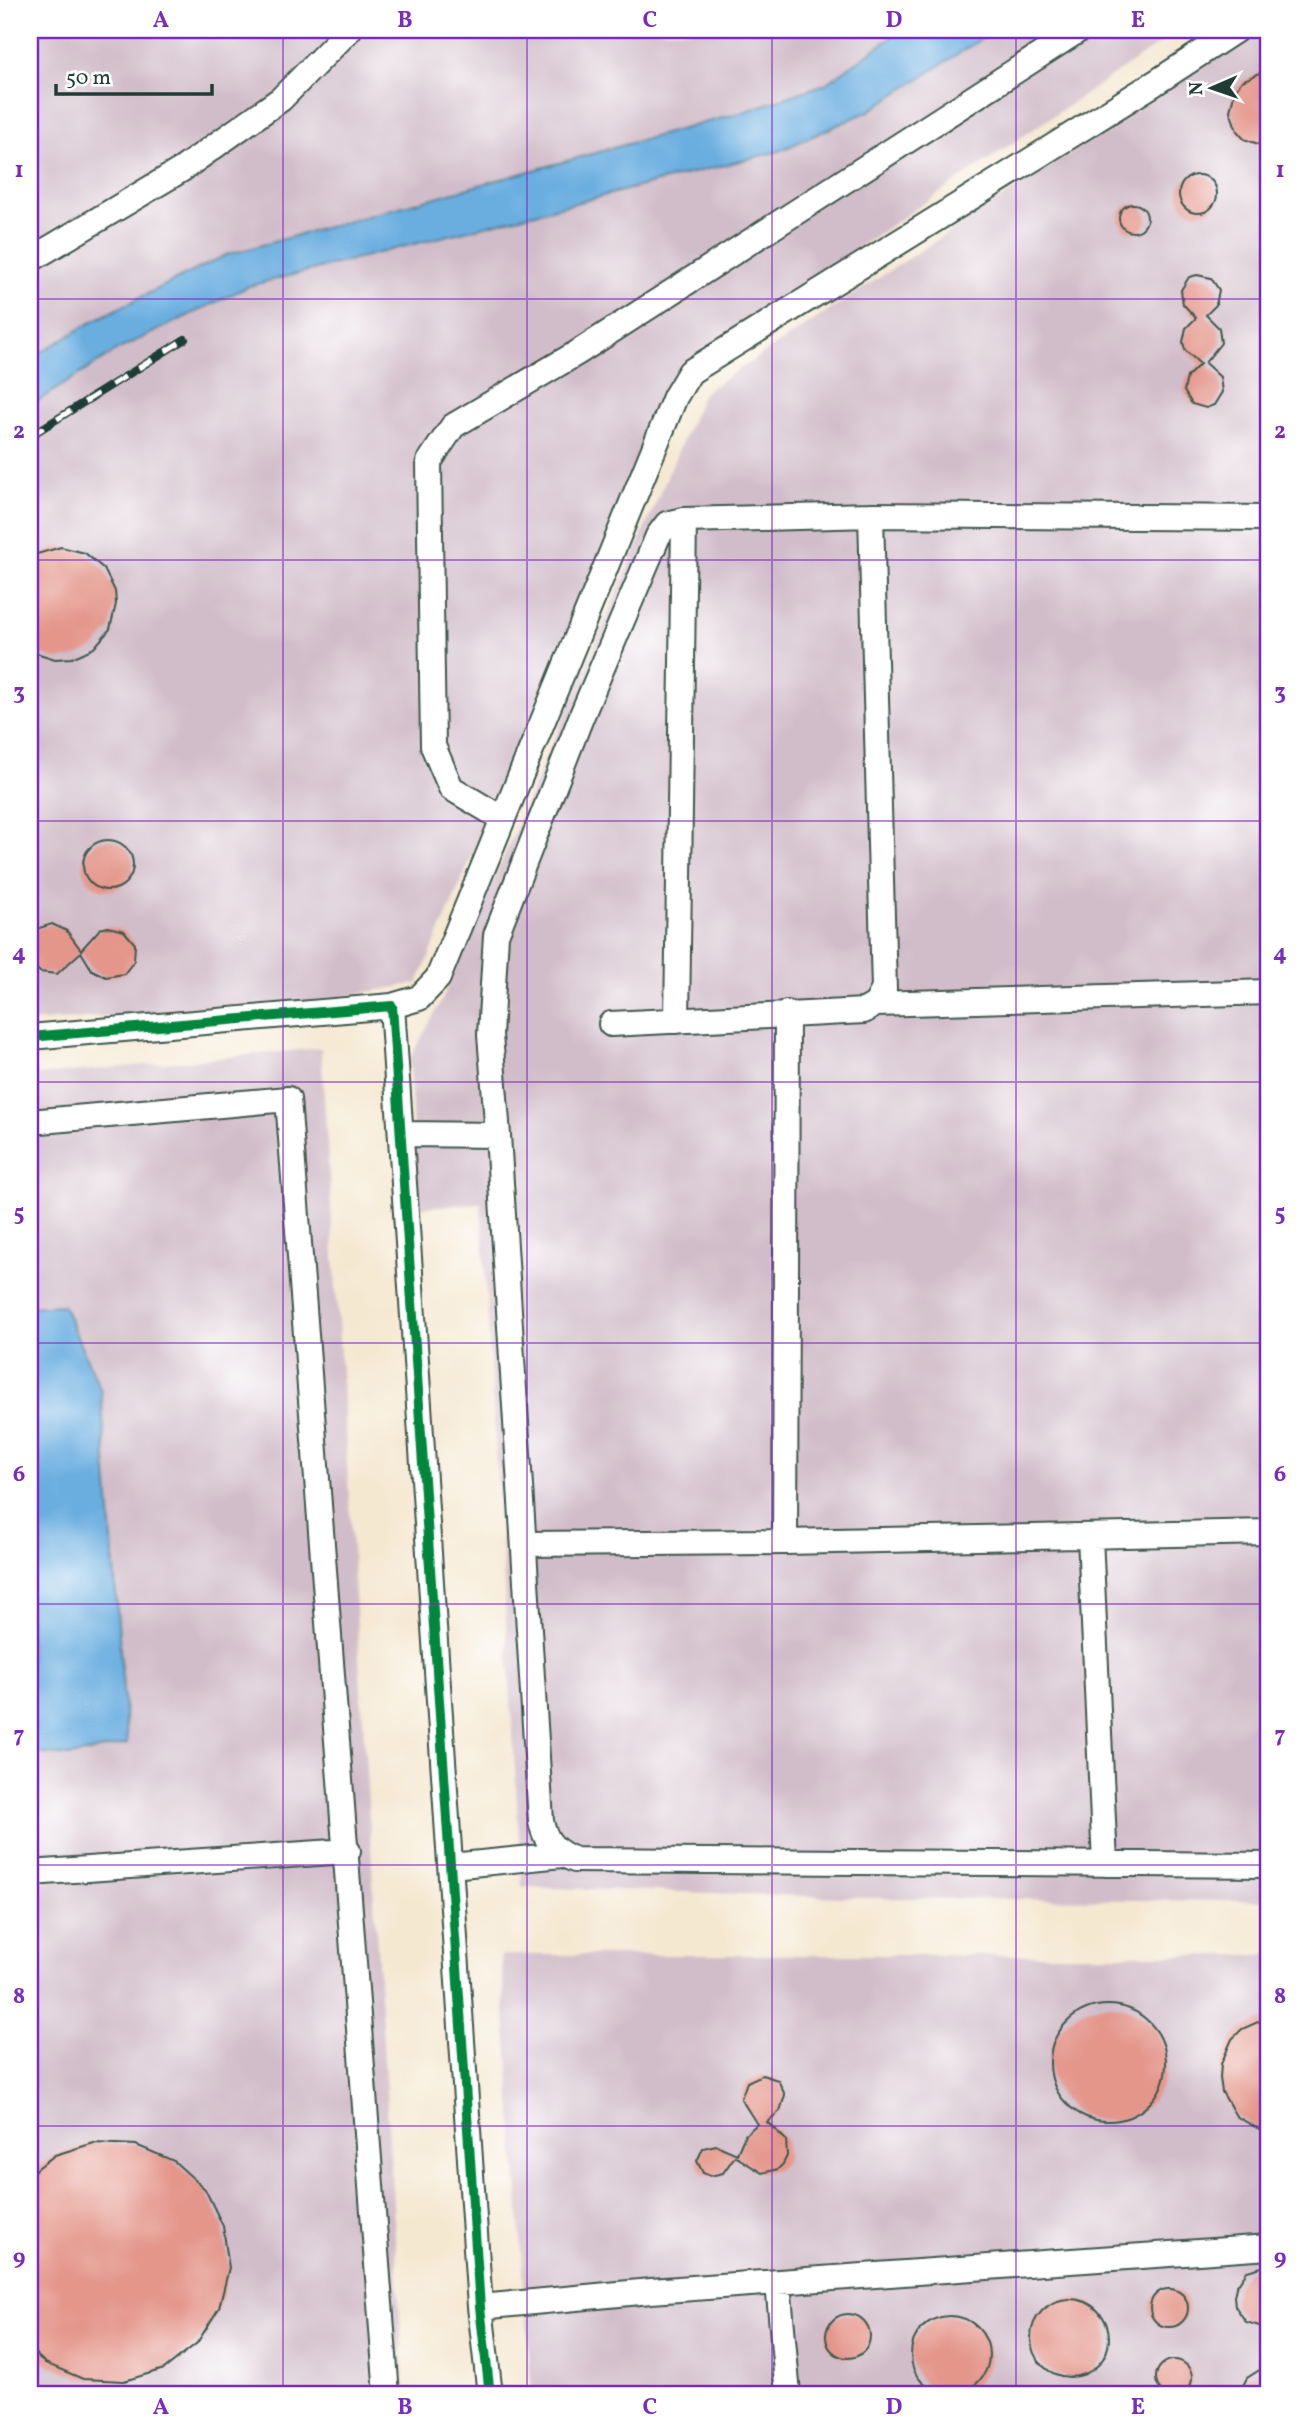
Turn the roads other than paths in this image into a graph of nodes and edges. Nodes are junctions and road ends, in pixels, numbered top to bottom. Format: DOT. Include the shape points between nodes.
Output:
graph roads {
  1 [pos="349,30"];
  2 [pos="1079,30"];
  3 [pos="1236,30"];
  4 [pos="30,260"];
  5 [pos="871,515"];
  6 [pos="1269,519"];
  7 [pos="684,520"];
  8 [pos="503,819"];
  9 [pos="1269,992"];
  10 [pos="876,1004"];
  11 [pos="392,1006"];
  12 [pos="787,1013"];
  13 [pos="677,1021"];
  14 [pos="611,1024"];
  15 [pos="30,1037"];
  16 [pos="30,1122"];
  17 [pos="403,1134"];
  18 [pos="498,1135"];
  19 [pos="1269,1532"];
  20 [pos="1090,1536"];
  21 [pos="785,1542"];
  22 [pos="524,1544"];
  23 [pos="348,1851"];
  24 [pos="562,1855"];
  25 [pos="1105,1864"];
  26 [pos="1269,1865"];
  27 [pos="451,1866"];
  28 [pos="30,1873"];
  29 [pos="1269,2247"];
  30 [pos="778,2283"];
  31 [pos="480,2307"];
  32 [pos="387,2395"];
  33 [pos="490,2395"];
  34 [pos="788,2395"];
  1 -- 4 [label="street" via="281,99 181,170"];
  2 -- 8 [label="street" via="577,353 453,426 429,462 433,746 452,788"];
  3 -- 8 [label="street" via="690,372 675,397"];
  5 -- 6 [label="street"];
  5 -- 7 [label="street"];
  5 -- 10 [label="street" via="884,989"];
  7 -- 13 [label="street"];
  7 -- 18 [label="street" via="667,524 658,536 496,935 490,1035"];
  8 -- 11 [label="street" via="438,978 418,998"];
  9 -- 10 [label="street"];
  10 -- 12 [label="street" via="864,1011"];
  11 -- 15 [label="street"];
  11 -- 17 [label="street"];
  12 -- 13 [label="street"];
  12 -- 21 [label="street"];
  13 -- 14 [label="street"];
  16 -- 23 [label="street" via="288,1099"];
  17 -- 18 [label="street"];
  17 -- 27 [label="street"];
  18 -- 22 [label="street"];
  19 -- 20 [label="street"];
  20 -- 21 [label="street"];
  20 -- 25 [label="street"];
  21 -- 22 [label="street"];
  22 -- 24 [label="street" via="541,1821 544,1836"];
  23 -- 28 [label="street"];
  23 -- 32 [label="street"];
  24 -- 25 [label="street" via="575,1860"];
  24 -- 27 [label="street"];
  25 -- 26 [label="street"];
  27 -- 31 [label="street"];
  29 -- 30 [label="street"];
  30 -- 31 [label="street"];
  30 -- 34 [label="street"];
  31 -- 33 [label="street"];
}
